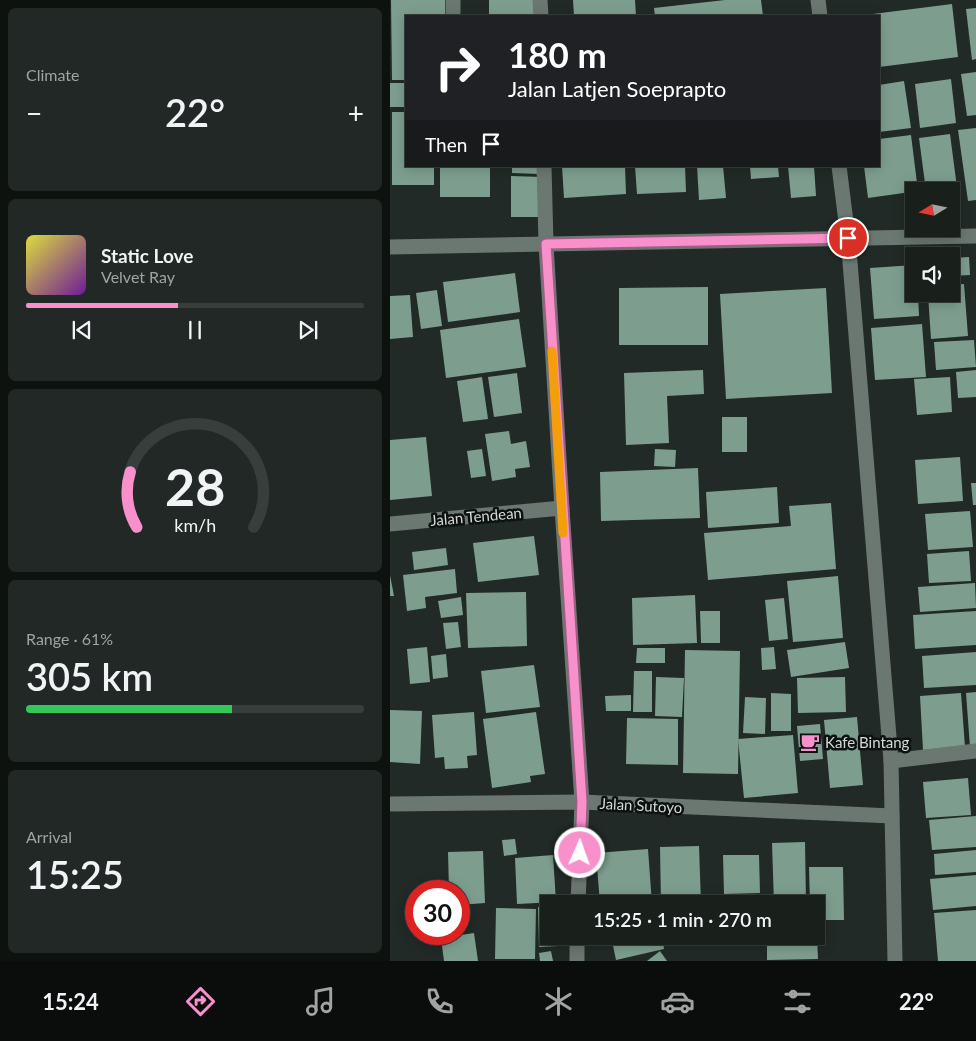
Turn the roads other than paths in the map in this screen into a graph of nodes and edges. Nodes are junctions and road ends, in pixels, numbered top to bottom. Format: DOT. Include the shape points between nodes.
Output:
graph roads {
  1 [pos="453,0"];
  2 [pos="540,0"];
  3 [pos="818,0"];
  4 [pos="453,15"];
  5 [pos="541,15"];
  6 [pos="820,15"];
  7 [pos="544,167"];
  8 [pos="839,167"];
  9 [pos="976,236"];
  10 [pos="848,238"];
  11 [pos="546,244"];
  12 [pos="390,247"];
  13 [pos="562,508"];
  14 [pos="390,524"];
  15 [pos="976,751"];
  16 [pos="891,761"];
  17 [pos="582,802"];
  18 [pos="390,804"];
  19 [pos="892,816"];
  20 [pos="578,895"];
  21 [pos="577,945"];
  22 [pos="576,961"];
  23 [pos="895,961"];
  1 -- 4 [label="street"];
  2 -- 5 [label="street"];
  3 -- 6 [label="street"];
  7 -- 11 [label="street"];
  8 -- 10 [label="street"];
  9 -- 10 [label="street"];
  10 -- 11 [label="street"];
  10 -- 16 [label="street"];
  11 -- 12 [label="street"];
  11 -- 13 [label="street"];
  13 -- 14 [label="street, Jalan Tendean"];
  13 -- 17 [label="street"];
  15 -- 16 [label="street"];
  16 -- 19 [label="street"];
  17 -- 18 [label="street, Jalan Sutoyo"];
  17 -- 19 [label="street, Jalan Sutoyo"];
  17 -- 20 [label="street"];
  19 -- 23 [label="street"];
  21 -- 22 [label="street"];
}
